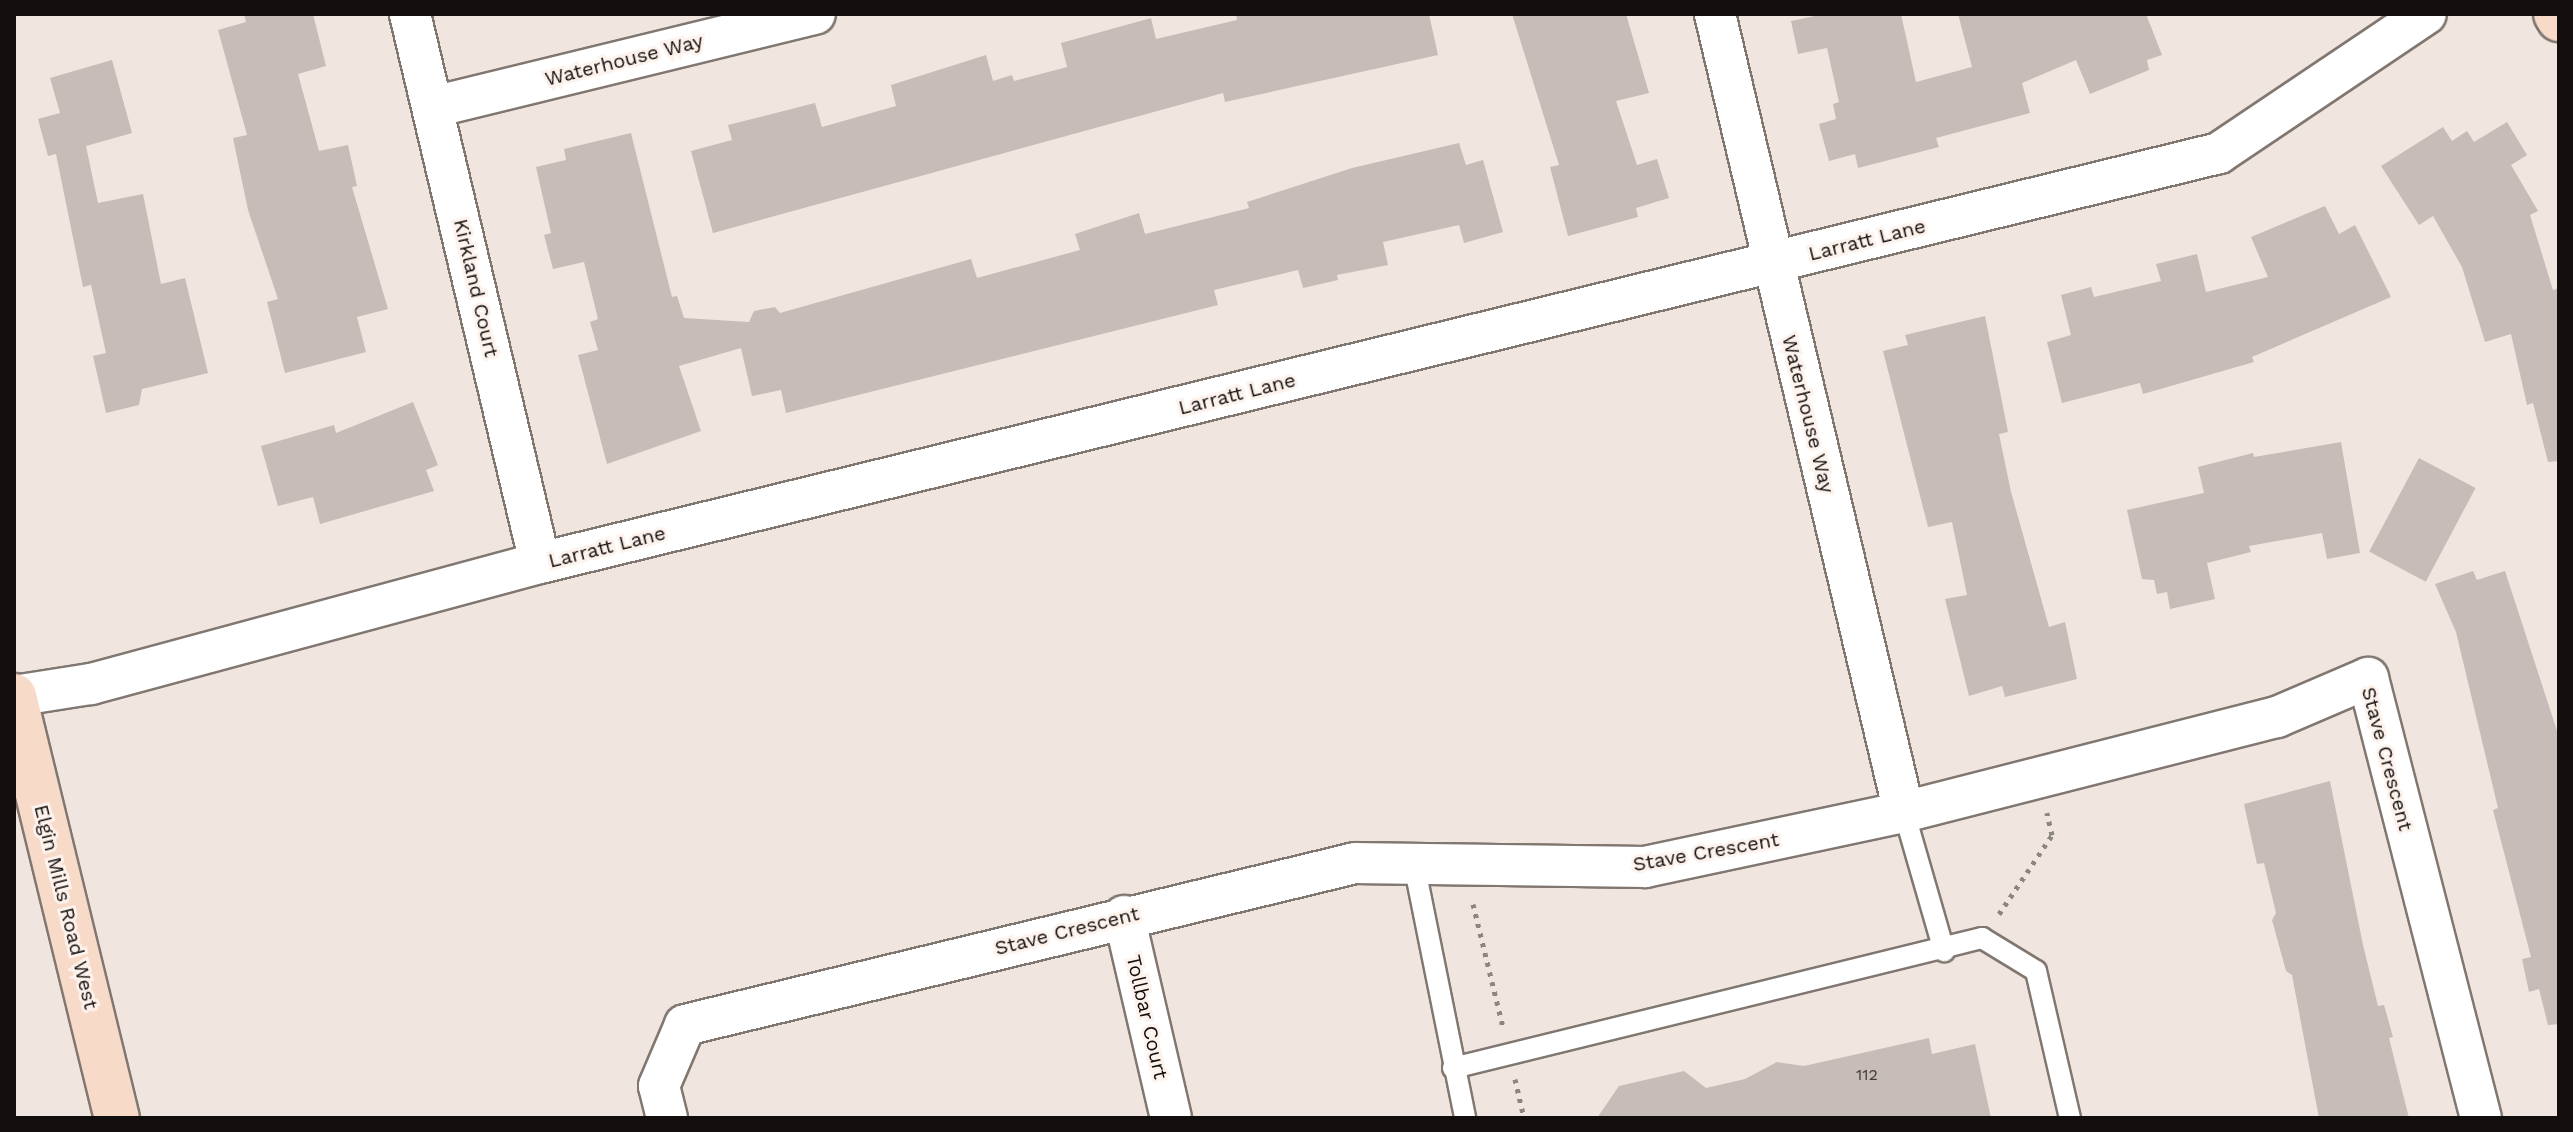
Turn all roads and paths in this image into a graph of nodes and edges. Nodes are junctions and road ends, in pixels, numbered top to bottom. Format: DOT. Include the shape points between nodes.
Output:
graph roads {
  1 [pos="410,14"];
  2 [pos="815,14"];
  3 [pos="1715,14"];
  4 [pos="2426,14"];
  5 [pos="2556,14"];
  6 [pos="2559,19"];
  7 [pos="433,107"];
  8 [pos="1772,264"];
  9 [pos="540,563"];
  10 [pos="14,696"];
  11 [pos="2037,778"];
  12 [pos="1904,812"];
  13 [pos="1414,864"];
  14 [pos="1473,904"];
  15 [pos="1124,916"];
  16 [pos="1982,938"];
  17 [pos="1944,951"];
  18 [pos="1510,1055"];
  19 [pos="1453,1068"];
  20 [pos="117,1118"];
  21 [pos="667,1118"];
  22 [pos="1171,1118"];
  23 [pos="1465,1118"];
  24 [pos="1524,1118"];
  25 [pos="2070,1118"];
  26 [pos="2481,1118"];
  1 -- 7 [label="street, Kirkland Court"];
  2 -- 7 [label="street, Waterhouse Way"];
  3 -- 8 [label="street, Waterhouse Way"];
  4 -- 8 [label="street, Larratt Lane" via="2219,153"];
  5 -- 6 [label="main road"];
  7 -- 9 [label="street, Kirkland Court"];
  8 -- 9 [label="street, Larratt Lane"];
  8 -- 12 [label="street, Waterhouse Way"];
  9 -- 10 [label="street, Larratt Lane" via="91,684"];
  10 -- 20 [label="main road, Elgin Mills Road West"];
  11 -- 12 [label="street, Stave Crescent"];
  11 -- 16 [label="path" via="2052,835"];
  11 -- 26 [label="street, Stave Crescent" via="2277,717 2368,678"];
  12 -- 13 [label="street, Stave Crescent" via="1645,867"];
  12 -- 17 [label="lane"];
  13 -- 15 [label="street, Stave Crescent" via="1355,863"];
  13 -- 19 [label="lane"];
  14 -- 18 [label="path"];
  15 -- 21 [label="street, Stave Crescent" via="685,1025 659,1086"];
  15 -- 22 [label="street, Tollbar Court"];
  16 -- 17 [label="lane"];
  16 -- 25 [label="lane" via="2036,971"];
  17 -- 18 [label="lane"];
  18 -- 19 [label="lane"];
  18 -- 24 [label="path"];
  19 -- 23 [label="lane"];
}
